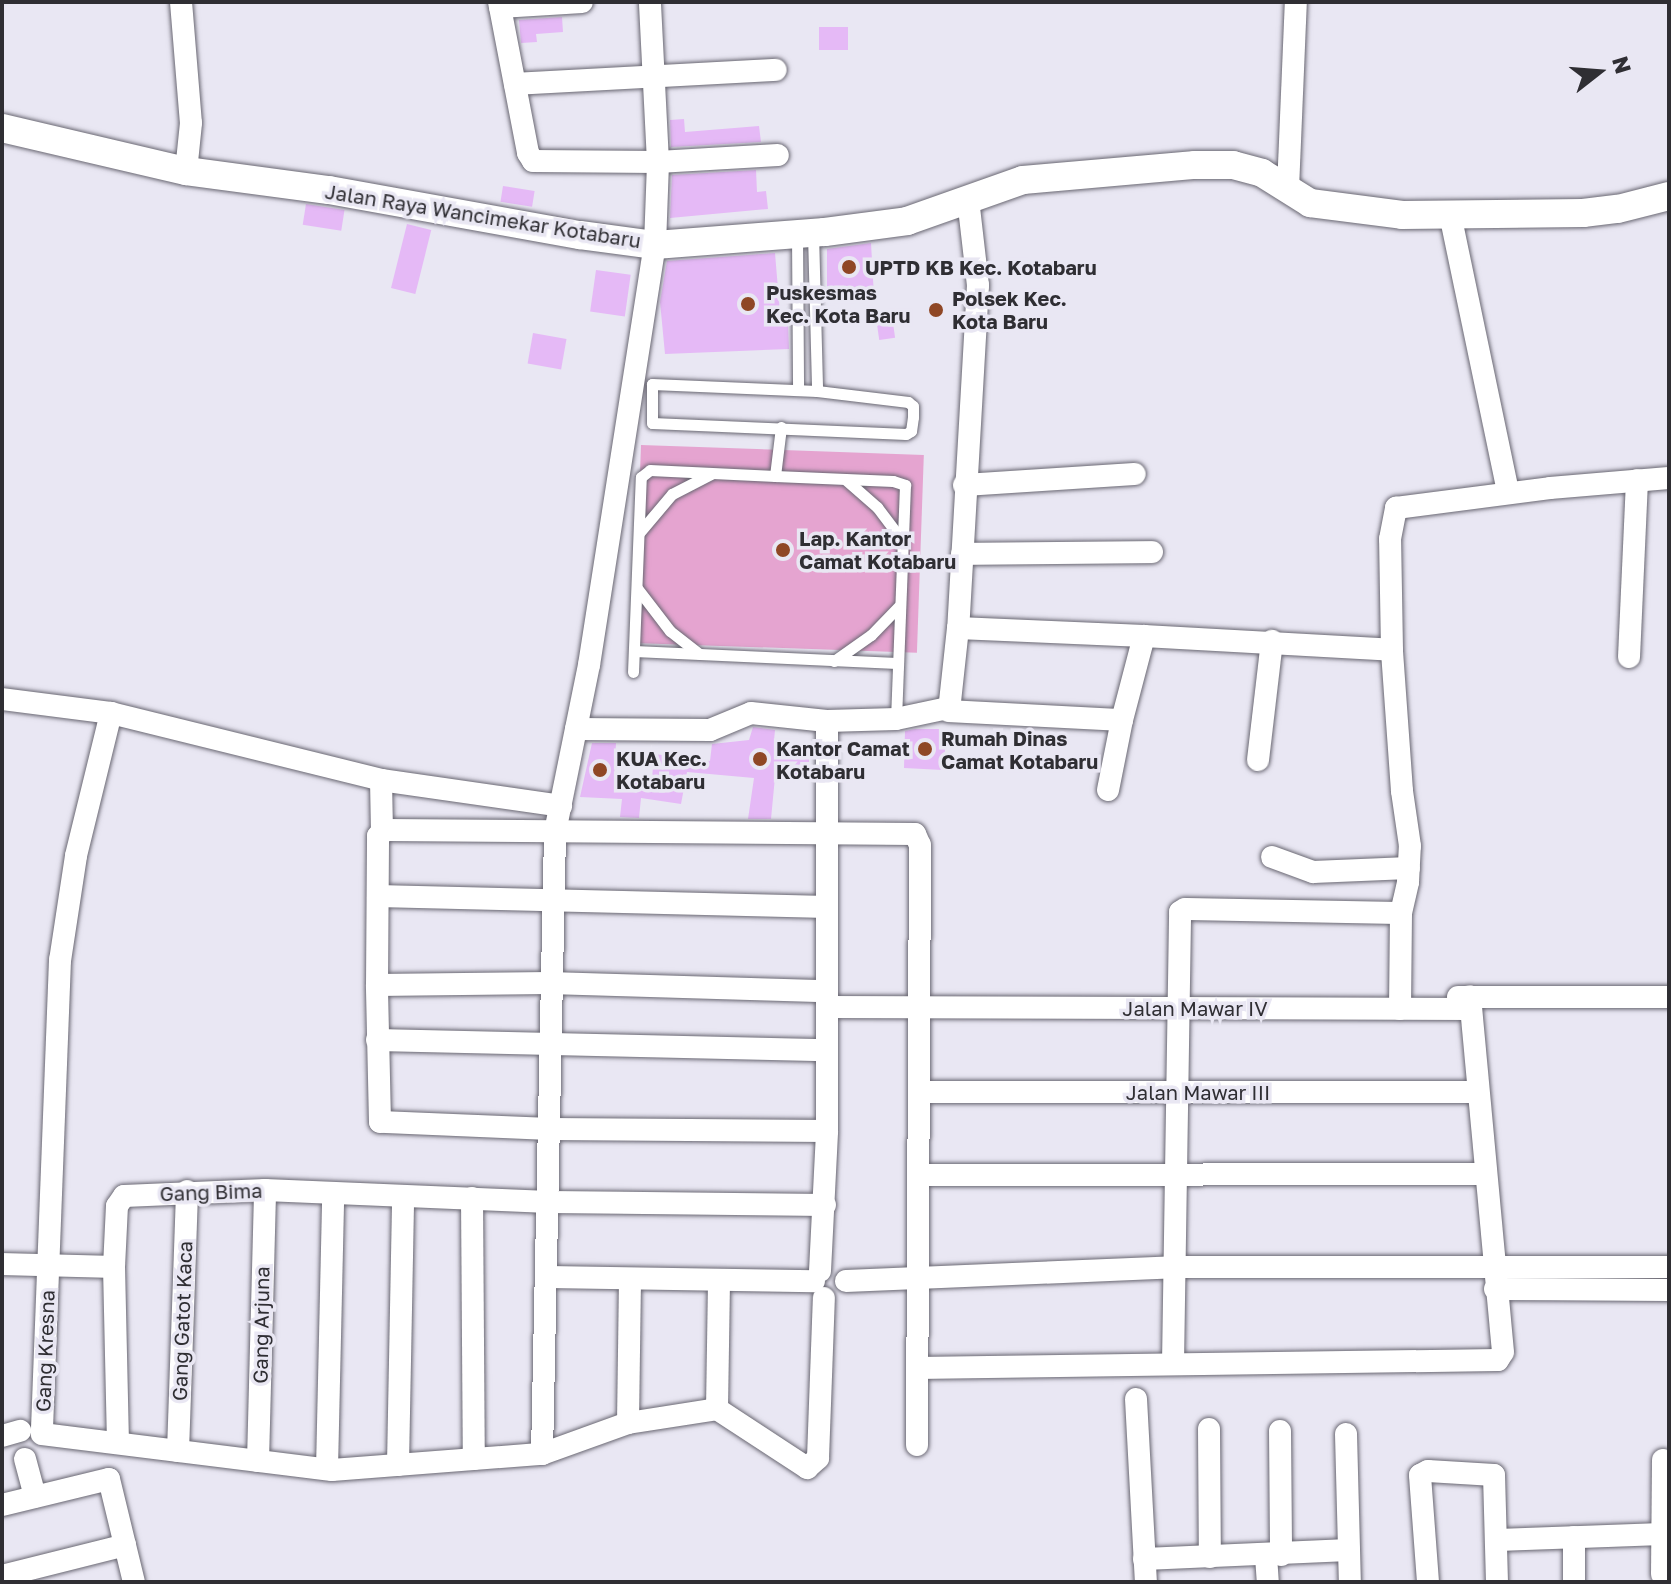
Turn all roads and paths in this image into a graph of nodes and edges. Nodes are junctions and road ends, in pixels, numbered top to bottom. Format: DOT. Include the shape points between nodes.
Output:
graph roads {
  1 [pos="181,2"];
  2 [pos="582,2"];
  3 [pos="650,2"];
  4 [pos="1296,2"];
  5 [pos="500,5"];
  6 [pos="776,70"];
  7 [pos="653,78"];
  8 [pos="515,84"];
  9 [pos="2,128"];
  10 [pos="778,155"];
  11 [pos="658,162"];
  12 [pos="186,171"];
  13 [pos="1288,189"];
  14 [pos="1669,196"];
  15 [pos="968,199"];
  16 [pos="1450,214"];
  17 [pos="805,233"];
  18 [pos="655,245"];
  19 [pos="798,390"];
  20 [pos="817,391"];
  21 [pos="781,427"];
  22 [pos="715,473"];
  23 [pos="1135,474"];
  24 [pos="775,476"];
  25 [pos="844,478"];
  26 [pos="1669,478"];
  27 [pos="1637,480"];
  28 [pos="964,485"];
  29 [pos="1508,492"];
  30 [pos="639,534"];
  31 [pos="902,540"];
  32 [pos="1152,552"];
  33 [pos="962,554"];
  34 [pos="636,588"];
  35 [pos="899,606"];
  36 [pos="958,628"];
  37 [pos="1144,636"];
  38 [pos="1272,641"];
  39 [pos="1392,650"];
  40 [pos="634,651"];
  41 [pos="699,654"];
  42 [pos="1629,657"];
  43 [pos="834,661"];
  44 [pos="897,663"];
  45 [pos="633,672"];
  46 [pos="2,699"];
  47 [pos="948,708"];
  48 [pos="111,713"];
  49 [pos="896,719"];
  50 [pos="1122,720"];
  51 [pos="827,721"];
  52 [pos="576,729"];
  53 [pos="1258,760"];
  54 [pos="381,780"];
  55 [pos="1108,790"];
  56 [pos="561,806"];
  57 [pos="382,832"];
  58 [pos="555,832"];
  59 [pos="827,834"];
  60 [pos="1272,857"];
  61 [pos="1409,868"];
  62 [pos="378,896"];
  63 [pos="554,900"];
  64 [pos="827,907"];
  65 [pos="1401,913"];
  66 [pos="549,983"];
  67 [pos="377,985"];
  68 [pos="1669,997"];
  69 [pos="826,999"];
  70 [pos="1400,1001"];
  71 [pos="1470,1003"];
  72 [pos="919,1007"];
  73 [pos="1177,1008"];
  74 [pos="377,1040"];
  75 [pos="551,1043"];
  76 [pos="826,1050"];
  77 [pos="919,1092"];
  78 [pos="1176,1092"];
  79 [pos="1478,1092"];
  80 [pos="550,1129"];
  81 [pos="827,1131"];
  82 [pos="1175,1174"];
  83 [pos="1485,1174"];
  84 [pos="918,1175"];
  85 [pos="265,1190"];
  86 [pos="187,1191"];
  87 [pos="333,1195"];
  88 [pos="403,1197"];
  89 [pos="472,1198"];
  90 [pos="549,1202"];
  91 [pos="825,1205"];
  92 [pos="2,1264"];
  93 [pos="47,1267"];
  94 [pos="114,1267"];
  95 [pos="1174,1267"];
  96 [pos="1669,1267"];
  97 [pos="548,1277"];
  98 [pos="917,1278"];
  99 [pos="1494,1278"];
  100 [pos="630,1280"];
  101 [pos="719,1281"];
  102 [pos="819,1284"];
  103 [pos="1669,1290"];
  104 [pos="1173,1364"];
  105 [pos="917,1368"];
  106 [pos="1136,1399"];
  107 [pos="717,1409"];
  108 [pos="628,1423"];
  109 [pos="1209,1429"];
  110 [pos="1280,1431"];
  111 [pos="21,1434"];
  112 [pos="1346,1434"];
  113 [pos="118,1443"];
  114 [pos="917,1445"];
  115 [pos="178,1451"];
  116 [pos="542,1454"];
  117 [pos="25,1459"];
  118 [pos="474,1459"];
  119 [pos="1663,1460"];
  120 [pos="258,1461"];
  121 [pos="398,1465"];
  122 [pos="327,1469"];
  123 [pos="35,1497"];
  124 [pos="2,1505"];
  125 [pos="1662,1534"];
  126 [pos="1574,1537"];
  127 [pos="1498,1540"];
  128 [pos="125,1545"];
  129 [pos="1349,1550"];
  130 [pos="1274,1555"];
  131 [pos="1210,1557"];
  132 [pos="1144,1559"];
  133 [pos="1662,1574"];
  134 [pos="2,1576"];
  135 [pos="134,1582"];
  136 [pos="1146,1582"];
  137 [pos="1268,1582"];
  138 [pos="1350,1582"];
  139 [pos="1428,1582"];
  140 [pos="1497,1582"];
  141 [pos="1574,1582"];
  1 -- 12 [label="street" via="191,123"];
  2 -- 5 [label="street"];
  3 -- 7 [label="street"];
  4 -- 13 [label="street"];
  5 -- 8 [label="street"];
  6 -- 7 [label="street"];
  7 -- 8 [label="street"];
  7 -- 11 [label="street"];
  8 -- 11 [label="street" via="533,161"];
  9 -- 12 [label="street, Jalan Raya Wancimekar Kotabaru"];
  10 -- 11 [label="street"];
  11 -- 18 [label="street"];
  12 -- 18 [label="street, Jalan Raya Wancimekar Kotabaru"];
  13 -- 15 [label="street, Jalan Raya Wancimekar Kotabaru" via="1262,173 1233,165 1195,165 1058,174"];
  13 -- 16 [label="street, Jalan Raya Wancimekar Kotabaru" via="1310,203 1346,210"];
  14 -- 16 [label="street, Jalan Raya Wancimekar Kotabaru" via="1583,213"];
  15 -- 17 [label="street, Jalan Raya Wancimekar Kotabaru" via="907,221"];
  15 -- 28 [label="street" via="978,285"];
  16 -- 29 [label="street"];
  17 -- 18 [label="street, Jalan Raya Wancimekar Kotabaru"];
  17 -- 19 [label="lane"];
  17 -- 20 [label="lane"];
  18 -- 52 [label="street"];
  19 -- 20 [label="lane"];
  19 -- 21 [label="lane" via="650,386 651,423"];
  20 -- 21 [label="lane" via="910,402 911,431"];
  21 -- 24 [label="lane"];
  22 -- 24 [label="lane"];
  22 -- 30 [label="lane" via="672,494"];
  22 -- 30 [label="lane" via="646,471 641,477"];
  23 -- 28 [label="street"];
  24 -- 25 [label="lane"];
  25 -- 31 [label="lane" via="877,507"];
  25 -- 31 [label="lane" via="905,485"];
  26 -- 27 [label="street"];
  27 -- 29 [label="street"];
  27 -- 42 [label="street"];
  28 -- 33 [label="street"];
  29 -- 39 [label="street" via="1396,508 1390,539"];
  30 -- 34 [label="lane"];
  31 -- 35 [label="lane"];
  32 -- 33 [label="street"];
  33 -- 36 [label="street"];
  34 -- 40 [label="lane"];
  34 -- 41 [label="lane" via="670,631"];
  35 -- 43 [label="lane" via="871,635"];
  35 -- 44 [label="lane"];
  36 -- 37 [label="street"];
  36 -- 47 [label="street"];
  37 -- 38 [label="street"];
  37 -- 50 [label="street"];
  38 -- 39 [label="street"];
  38 -- 53 [label="street"];
  39 -- 61 [label="street"];
  40 -- 41 [label="lane"];
  40 -- 45 [label="lane"];
  41 -- 43 [label="lane"];
  43 -- 44 [label="lane"];
  44 -- 49 [label="lane"];
  46 -- 48 [label="street"];
  47 -- 49 [label="street"];
  47 -- 50 [label="street" via="952,713"];
  48 -- 54 [label="street"];
  48 -- 93 [label="street, Gang Kresna" via="76,856 60,960"];
  49 -- 51 [label="street"];
  50 -- 55 [label="street"];
  51 -- 52 [label="street" via="751,713 710,730"];
  51 -- 59 [label="street"];
  52 -- 56 [label="street"];
  54 -- 56 [label="street"];
  54 -- 57 [label="street"];
  56 -- 58 [label="street"];
  57 -- 58 [label="street"];
  57 -- 62 [label="street"];
  58 -- 59 [label="street"];
  58 -- 63 [label="street"];
  59 -- 64 [label="street"];
  59 -- 72 [label="street" via="915,834 918,839"];
  60 -- 61 [label="street" via="1313,872"];
  61 -- 65 [label="street"];
  62 -- 63 [label="street"];
  62 -- 67 [label="street"];
  63 -- 64 [label="street"];
  63 -- 66 [label="street"];
  64 -- 69 [label="street"];
  65 -- 70 [label="street"];
  65 -- 73 [label="street" via="1185,909 1177,920"];
  66 -- 67 [label="street, Jalan Mawar IV"];
  66 -- 69 [label="street, Jalan Mawar IV"];
  66 -- 75 [label="street"];
  67 -- 74 [label="street"];
  68 -- 71 [label="street, Jalan Mawar IV"];
  69 -- 72 [label="street, Jalan Mawar IV"];
  69 -- 76 [label="street"];
  70 -- 71 [label="street, Jalan Mawar IV"];
  70 -- 73 [label="street, Jalan Mawar IV"];
  71 -- 79 [label="street"];
  72 -- 73 [label="street, Jalan Mawar IV"];
  72 -- 77 [label="street"];
  73 -- 78 [label="street"];
  74 -- 75 [label="street"];
  74 -- 80 [label="street" via="380,1122"];
  75 -- 76 [label="street"];
  75 -- 80 [label="street"];
  76 -- 81 [label="street"];
  77 -- 78 [label="street, Jalan Mawar III"];
  77 -- 84 [label="street"];
  78 -- 79 [label="street, Jalan Mawar III"];
  78 -- 82 [label="street"];
  79 -- 83 [label="street"];
  80 -- 81 [label="street"];
  80 -- 90 [label="street"];
  81 -- 91 [label="street"];
  82 -- 83 [label="street"];
  82 -- 84 [label="street"];
  82 -- 95 [label="street"];
  83 -- 99 [label="street"];
  84 -- 98 [label="street"];
  85 -- 86 [label="street, Gang Bima"];
  85 -- 87 [label="street, Gang Bima"];
  85 -- 120 [label="street, Gang Arjuna"];
  86 -- 94 [label="street, Gang Bima" via="119,1199"];
  86 -- 115 [label="street, Gang Gatot Kaca"];
  87 -- 88 [label="street, Gang Bima"];
  87 -- 122 [label="street"];
  88 -- 89 [label="street, Gang Bima"];
  88 -- 121 [label="street"];
  89 -- 90 [label="street, Gang Bima"];
  89 -- 118 [label="street"];
  90 -- 91 [label="street, Gang Bima"];
  90 -- 97 [label="street"];
  91 -- 102 [label="street"];
  92 -- 93 [label="street"];
  93 -- 94 [label="street"];
  93 -- 111 [label="street, Gang Kresna"];
  94 -- 113 [label="street, Gang Bima"];
  95 -- 98 [label="street"];
  95 -- 99 [label="street"];
  95 -- 104 [label="street"];
  96 -- 99 [label="street"];
  97 -- 100 [label="street"];
  97 -- 116 [label="street"];
  98 -- 102 [label="street" via="846,1281 841,1271 830,1268"];
  98 -- 105 [label="street"];
  99 -- 103 [label="street"];
  99 -- 104 [label="street" via="1503,1352 1498,1360"];
  100 -- 101 [label="street"];
  100 -- 108 [label="street"];
  101 -- 102 [label="street"];
  101 -- 107 [label="street"];
  102 -- 107 [label="street" via="818,1458 802,1467"];
  104 -- 105 [label="street"];
  105 -- 114 [label="street"];
  106 -- 132 [label="street"];
  107 -- 108 [label="street"];
  108 -- 116 [label="street"];
  109 -- 131 [label="street"];
  110 -- 130 [label="street"];
  111 -- 113 [label="street"];
  112 -- 129 [label="street"];
  113 -- 115 [label="street"];
  115 -- 120 [label="street"];
  116 -- 118 [label="street"];
  117 -- 123 [label="street"];
  118 -- 121 [label="street"];
  119 -- 125 [label="street"];
  120 -- 122 [label="street"];
  121 -- 122 [label="street"];
  123 -- 124 [label="street"];
  123 -- 128 [label="street" via="109,1479"];
  125 -- 126 [label="street"];
  125 -- 133 [label="street"];
  126 -- 127 [label="street"];
  126 -- 141 [label="street"];
  127 -- 139 [label="street" via="1494,1475 1423,1472"];
  127 -- 140 [label="street"];
  128 -- 134 [label="street"];
  128 -- 135 [label="street"];
  129 -- 130 [label="street"];
  129 -- 138 [label="street"];
  130 -- 131 [label="street"];
  130 -- 137 [label="street"];
  131 -- 132 [label="street"];
  132 -- 136 [label="street"];
}
